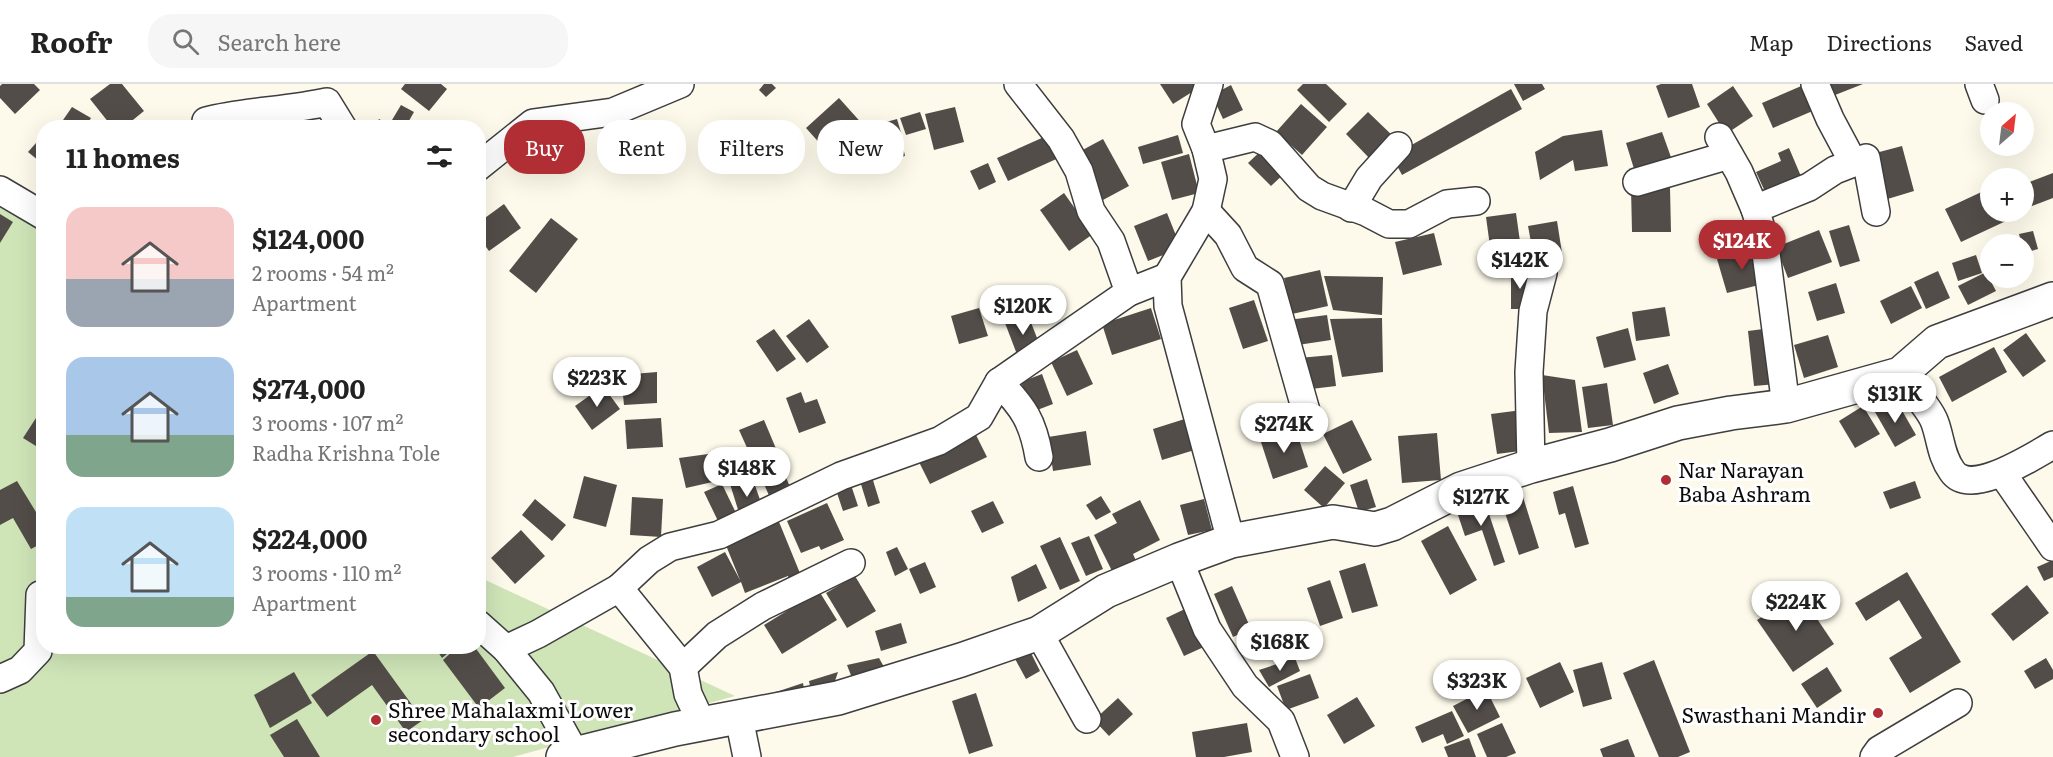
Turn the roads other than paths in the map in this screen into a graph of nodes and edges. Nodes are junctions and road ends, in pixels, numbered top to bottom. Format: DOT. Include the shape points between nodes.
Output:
graph roads {
  1 [pos="681,84"];
  2 [pos="1018,84"];
  3 [pos="1209,84"];
  4 [pos="1815,84"];
  5 [pos="210,120"];
  6 [pos="338,120"];
  7 [pos="1398,146"];
  8 [pos="1206,149"];
  9 [pos="486,161"];
  10 [pos="1853,162"];
  11 [pos="1636,182"];
  12 [pos="0,190"];
  13 [pos="1476,201"];
  14 [pos="1351,208"];
  15 [pos="1755,209"];
  16 [pos="1206,210"];
  17 [pos="36,211"];
  18 [pos="1876,212"];
  19 [pos="1543,273"];
  20 [pos="1167,277"];
  21 [pos="1129,292"];
  22 [pos="2053,299"];
  23 [pos="1900,374"];
  24 [pos="999,382"];
  25 [pos="1786,406"];
  26 [pos="1310,425"];
  27 [pos="2053,445"];
  28 [pos="1039,457"];
  29 [pos="1531,466"];
  30 [pos="2002,473"];
  31 [pos="1231,541"];
  32 [pos="2053,547"];
  33 [pos="1179,560"];
  34 [pos="851,563"];
  35 [pos="619,588"];
  36 [pos="486,631"];
  37 [pos="1039,633"];
  38 [pos="506,649"];
  39 [pos="36,653"];
  40 [pos="683,667"];
  41 [pos="0,679"];
  42 [pos="1958,703"];
  43 [pos="739,718"];
  44 [pos="1087,719"];
  45 [pos="702,724"];
  46 [pos="569,756"];
  47 [pos="747,757"];
  48 [pos="1295,757"];
  49 [pos="1874,757"];
  1 -- 9 [label="street" via="614,112 533,123"];
  2 -- 21 [label="street" via="1061,139 1079,171 1091,211 1111,241"];
  3 -- 8 [label="street" via="1196,124"];
  4 -- 10 [label="street"];
  5 -- 6 [label="street" via="327,102"];
  7 -- 14 [label="street" via="1369,178"];
  8 -- 14 [label="street" via="1255,136 1270,144 1309,188"];
  8 -- 16 [label="street" via="1214,179"];
  10 -- 15 [label="street" via="1809,187"];
  10 -- 18 [label="street" via="1866,158"];
  11 -- 15 [label="street" via="1724,146"];
  12 -- 17 [label="street"];
  13 -- 14 [label="street" via="1447,204 1409,224 1389,224"];
  15 -- 25 [label="street" via="1764,238"];
  16 -- 20 [label="street"];
  16 -- 26 [label="street" via="1228,235 1245,268 1270,284"];
  19 -- 29 [label="street" via="1533,311 1529,372"];
  20 -- 21 [label="street"];
  20 -- 31 [label="street" via="1168,306"];
  21 -- 24 [label="street"];
  22 -- 23 [label="street" via="1937,342"];
  23 -- 25 [label="street"];
  23 -- 30 [label="street" via="1935,421 1943,455 1953,474 1965,480"];
  24 -- 28 [label="street" via="1021,404 1035,435"];
  24 -- 35 [label="street" via="979,417 939,441 841,476 719,535 670,547 649,560"];
  25 -- 29 [label="street" via="1678,423"];
  27 -- 30 [label="street"];
  29 -- 31 [label="street" via="1461,489 1384,527 1333,522"];
  30 -- 32 [label="street"];
  31 -- 33 [label="street"];
  33 -- 37 [label="street" via="1106,591"];
  33 -- 48 [label="street" via="1207,629 1245,686 1281,721"];
  34 -- 40 [label="street" via="763,606 717,635"];
  35 -- 38 [label="street"];
  35 -- 40 [label="street"];
  36 -- 38 [label="street"];
  37 -- 43 [label="street" via="838,698"];
  37 -- 44 [label="street"];
  38 -- 46 [label="street" via="541,692"];
  39 -- 41 [label="street" via="20,670"];
  40 -- 45 [label="street" via="688,694"];
  42 -- 49 [label="street"];
  43 -- 45 [label="street"];
  43 -- 47 [label="street"];
  45 -- 46 [label="street"];
}
